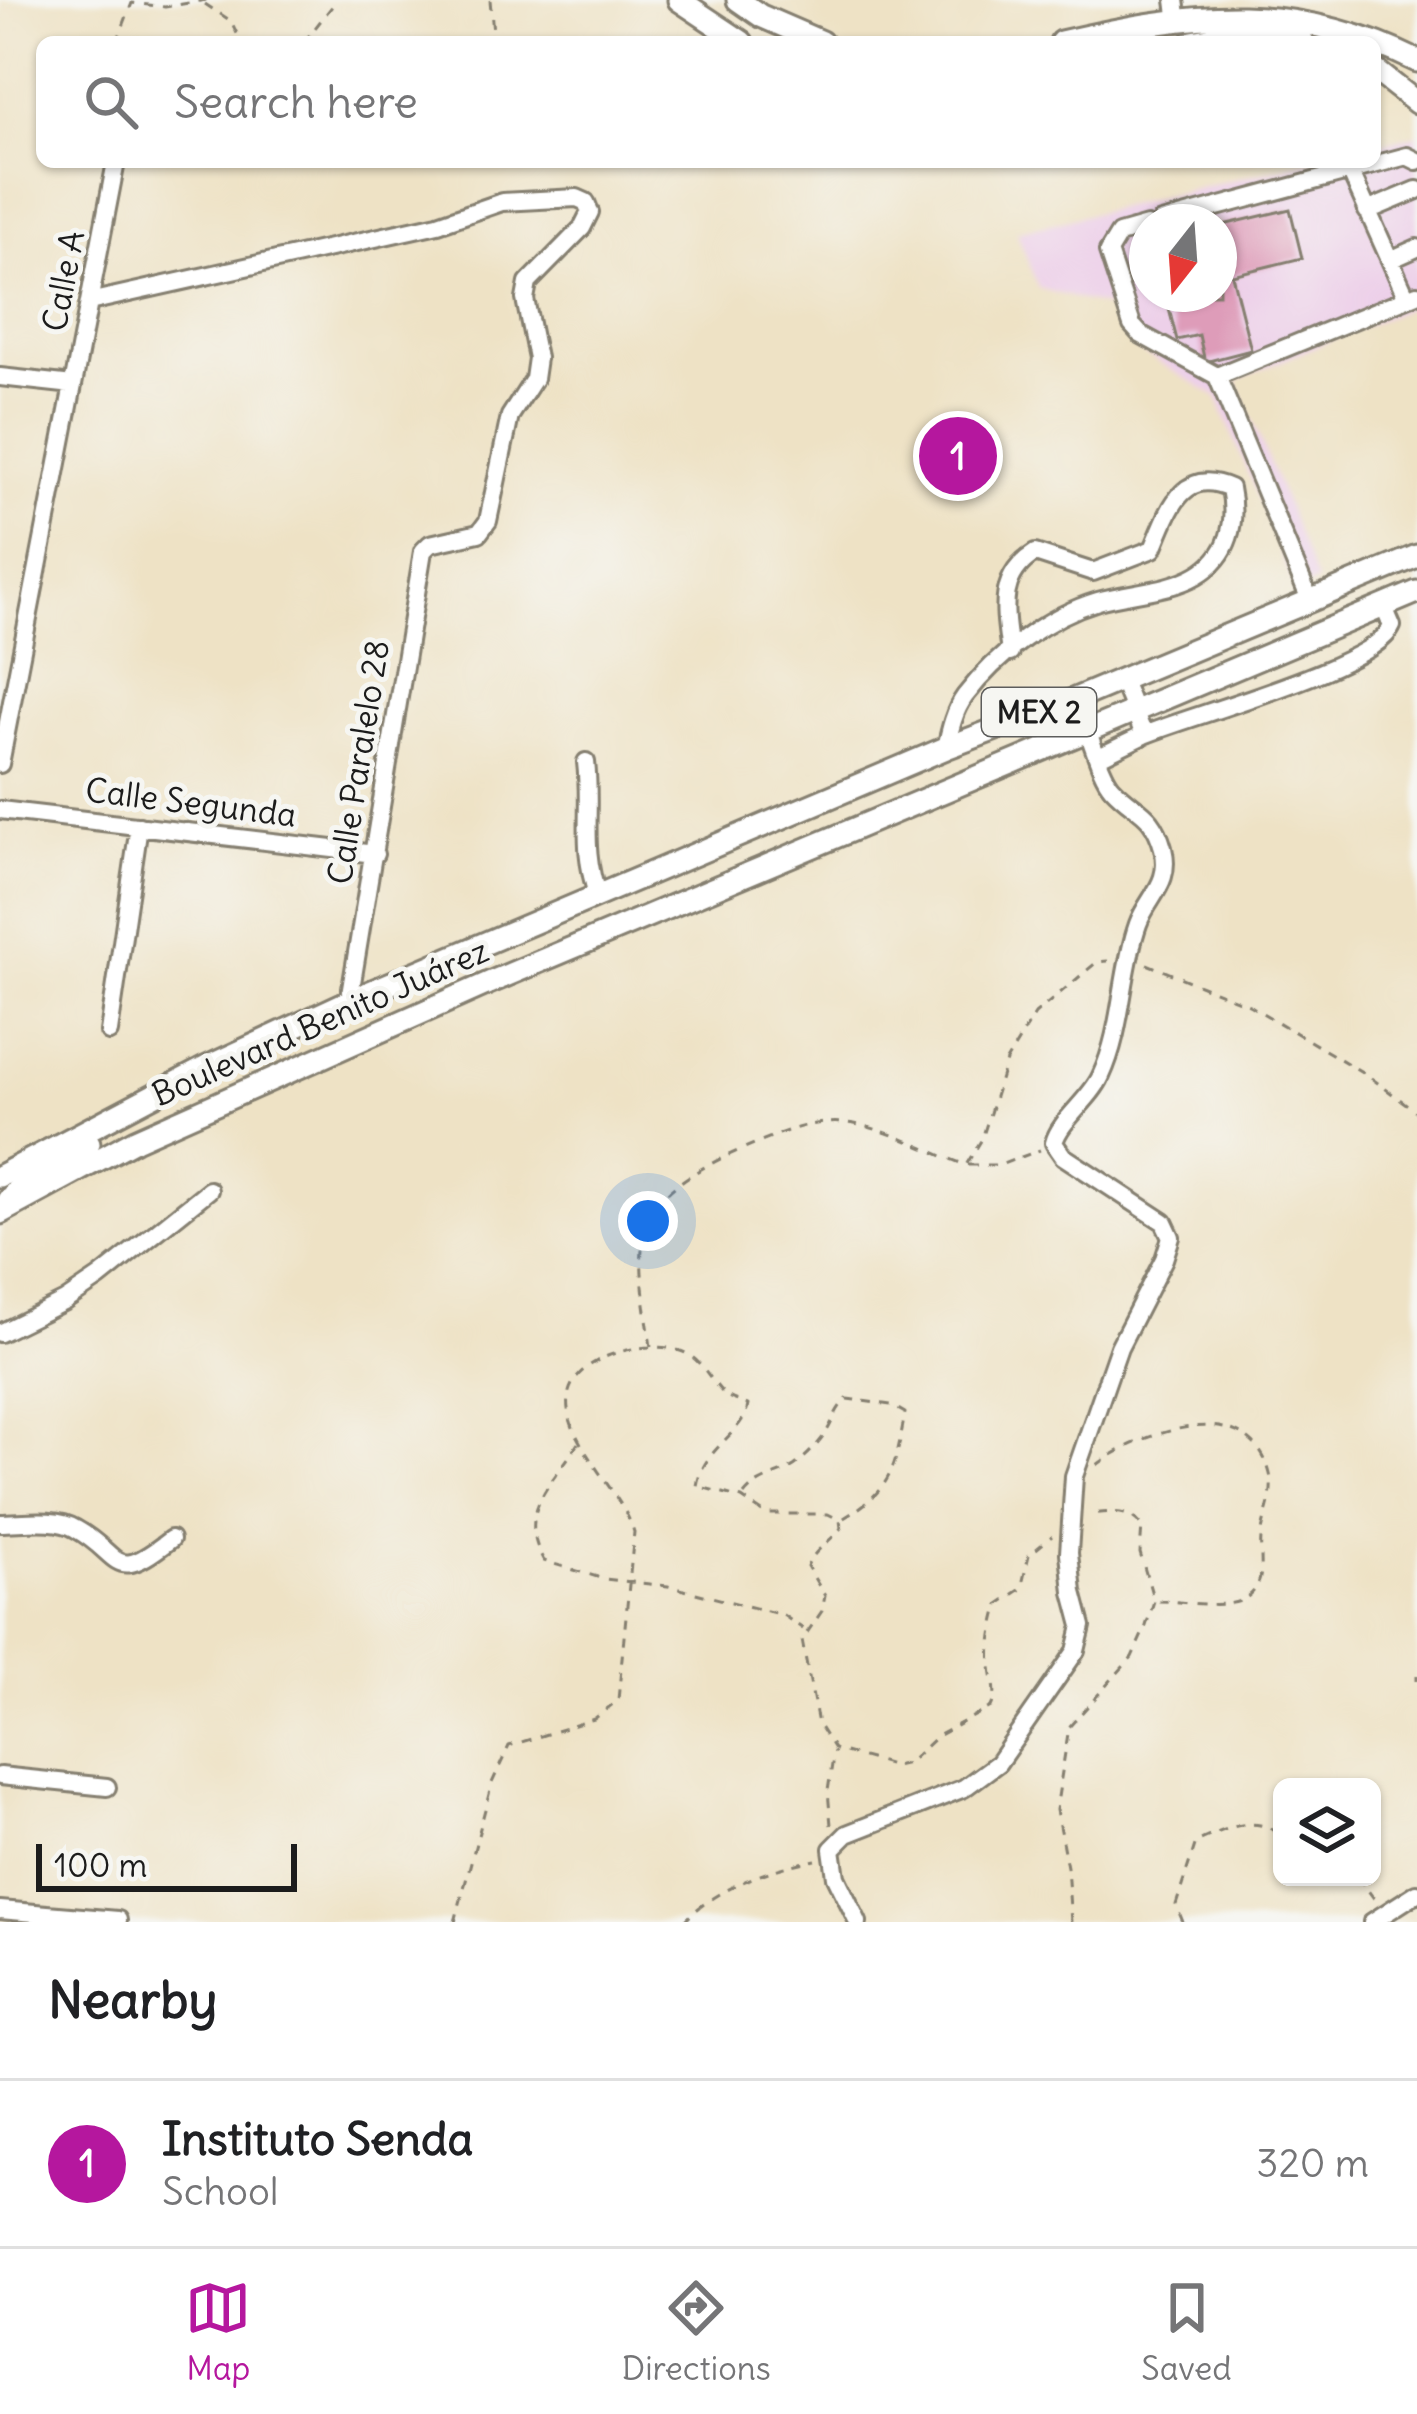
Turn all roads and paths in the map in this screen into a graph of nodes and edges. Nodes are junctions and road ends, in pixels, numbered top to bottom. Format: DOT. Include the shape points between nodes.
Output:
graph roads {
  1 [pos="337,0"];
  2 [pos="490,0"];
  3 [pos="679,0"];
  4 [pos="738,0"];
  5 [pos="205,2"];
  6 [pos="1176,8"];
  7 [pos="119,36"];
  8 [pos="238,36"];
  9 [pos="309,36"];
  10 [pos="493,36"];
  11 [pos="733,36"];
  12 [pos="806,36"];
  13 [pos="1081,36"];
  14 [pos="1374,36"];
  15 [pos="1381,40"];
  16 [pos="1417,61"];
  17 [pos="1381,75"];
  18 [pos="1417,103"];
  19 [pos="1417,161"];
  20 [pos="1381,163"];
  21 [pos="115,168"];
  22 [pos="1361,168"];
  23 [pos="1350,171"];
  24 [pos="1417,190"];
  25 [pos="1228,204"];
  26 [pos="1367,211"];
  27 [pos="1129,232"];
  28 [pos="1417,248"];
  29 [pos="1390,260"];
  30 [pos="1412,296"];
  31 [pos="89,302"];
  32 [pos="1217,376"];
  33 [pos="0,377"];
  34 [pos="74,385"];
  35 [pos="1417,556"];
  36 [pos="1417,592"];
  37 [pos="1310,600"];
  38 [pos="1383,605"];
  39 [pos="1010,653"];
  40 [pos="1121,678"];
  41 [pos="1132,709"];
  42 [pos="1087,728"];
  43 [pos="1144,735"];
  44 [pos="946,748"];
  45 [pos="1099,757"];
  46 [pos="586,762"];
  47 [pos="0,764"];
  48 [pos="0,810"];
  49 [pos="139,826"];
  50 [pos="375,854"];
  51 [pos="598,897"];
  52 [pos="1131,959"];
  53 [pos="349,1001"];
  54 [pos="110,1032"];
  55 [pos="1417,1112"];
  56 [pos="111,1118"];
  57 [pos="1054,1143"];
  58 [pos="966,1165"];
  59 [pos="0,1176"];
  60 [pos="208,1190"];
  61 [pos="0,1212"];
  62 [pos="0,1333"];
  63 [pos="651,1347"];
  64 [pos="579,1441"];
  65 [pos="1075,1476"];
  66 [pos="742,1498"];
  67 [pos="840,1520"];
  68 [pos="0,1523"];
  69 [pos="1070,1525"];
  70 [pos="170,1539"];
  71 [pos="627,1580"];
  72 [pos="1154,1601"];
  73 [pos="806,1630"];
  74 [pos="834,1750"];
  75 [pos="0,1776"];
  76 [pos="107,1787"];
  77 [pos="1273,1828"];
  78 [pos="835,1851"];
  79 [pos="1417,1893"];
  80 [pos="0,1910"];
  81 [pos="118,1920"];
  82 [pos="455,1922"];
  83 [pos="684,1922"];
  84 [pos="858,1922"];
  85 [pos="1071,1922"];
  86 [pos="1183,1922"];
  87 [pos="1372,1922"];
  1 -- 9 [label="path"];
  2 -- 10 [label="path"];
  3 -- 11 [label="main road"];
  4 -- 12 [label="main road"];
  5 -- 7 [label="path" via="132,3"];
  5 -- 8 [label="path"];
  6 -- 13 [label="main road"];
  6 -- 14 [label="main road" via="1282,5"];
  15 -- 16 [label="main road"];
  17 -- 18 [label="main road"];
  19 -- 20 [label="street"];
  21 -- 31 [label="street, Calle A"];
  22 -- 23 [label="street"];
  23 -- 25 [label="street"];
  23 -- 26 [label="street"];
  24 -- 26 [label="street"];
  26 -- 29 [label="street"];
  27 -- 32 [label="street" via="1108,252 1132,325"];
  28 -- 29 [label="street"];
  29 -- 30 [label="street"];
  30 -- 32 [label="street"];
  31 -- 34 [label="street, Calle A"];
  31 -- 50 [label="street, Calle Paralelo 28" via="438,224 502,202 586,202 582,228 528,283 534,379 510,416 488,520 478,533 423,550"];
  32 -- 37 [label="street"];
  33 -- 34 [label="street"];
  34 -- 47 [label="street, Calle A"];
  35 -- 37 [label="main road, MEX 2"];
  36 -- 38 [label="main road, MEX 2"];
  37 -- 40 [label="main road, MEX 2"];
  38 -- 41 [label="main road, MEX 2"];
  38 -- 43 [label="street" via="1392,626 1381,641 1307,678"];
  39 -- 39 [label="street" via="1037,627 1094,602 1194,577 1230,538 1230,488 1212,479 1186,489 1146,554 1093,572 1035,553 1018,563 1007,586"];
  39 -- 44 [label="street" via="965,697"];
  40 -- 41 [label="street"];
  40 -- 44 [label="main road, MEX 2"];
  41 -- 42 [label="main road, MEX 2"];
  41 -- 43 [label="street"];
  42 -- 45 [label="street"];
  42 -- 61 [label="main road, Boulevard Benito Juárez / MEX 2" via="135,1140"];
  43 -- 45 [label="street"];
  44 -- 51 [label="main road, Boulevard Benito Juárez / MEX 2"];
  45 -- 52 [label="street" via="1111,785 1153,818 1165,854"];
  46 -- 51 [label="street" via="586,863"];
  48 -- 49 [label="street, Calle Segunda"];
  49 -- 50 [label="street, Calle Segunda"];
  49 -- 54 [label="street"];
  50 -- 53 [label="street, Calle Paralelo 28"];
  51 -- 53 [label="main road, Boulevard Benito Juárez / MEX 2"];
  52 -- 55 [label="path" via="1249,1005"];
  52 -- 57 [label="street" via="1101,1077"];
  52 -- 58 [label="path" via="1097,962 1035,1014 1006,1061"];
  53 -- 56 [label="main road, Boulevard Benito Juárez / MEX 2"];
  56 -- 59 [label="main road, Boulevard Benito Juárez / MEX 2"];
  56 -- 61 [label="main road" via="110,1132 27,1180"];
  57 -- 58 [label="path" via="1000,1165"];
  57 -- 65 [label="street" via="1164,1222 1171,1237 1119,1347"];
  58 -- 63 [label="path" via="850,1123 802,1123 693,1171 646,1222"];
  60 -- 62 [label="street" via="99,1278"];
  63 -- 64 [label="path" via="605,1356 569,1383 565,1399"];
  63 -- 66 [label="path" via="699,1361 725,1396 748,1405 697,1486"];
  64 -- 71 [label="path" via="629,1514"];
  64 -- 71 [label="path" via="541,1496 533,1542 544,1561"];
  65 -- 69 [label="street"];
  65 -- 72 [label="path" via="1138,1438 1201,1426 1251,1442 1266,1462 1272,1490 1254,1591 1233,1604"];
  66 -- 67 [label="path" via="765,1514"];
  66 -- 67 [label="path" via="752,1484 794,1466 847,1399 891,1405 905,1413 887,1486"];
  67 -- 73 [label="path" via="807,1565 825,1596"];
  68 -- 70 [label="street" via="61,1523 117,1563 146,1558"];
  69 -- 72 [label="path" via="1090,1514 1135,1516"];
  69 -- 74 [label="path" via="1029,1556 1021,1589 999,1604 991,1707 937,1736 908,1763"];
  69 -- 78 [label="street" via="1082,1626 1076,1651 998,1763 964,1788 847,1834"];
  71 -- 73 [label="path" via="783,1615"];
  71 -- 82 [label="path" via="618,1700 594,1718 509,1746"];
  72 -- 85 [label="path" via="1132,1657 1064,1739 1056,1810"];
  73 -- 74 [label="path" via="818,1724"];
  74 -- 78 [label="path" via="828,1791"];
  75 -- 76 [label="street"];
  77 -- 86 [label="path" via="1255,1822 1196,1842 1176,1905"];
  78 -- 83 [label="path" via="751,1879"];
  78 -- 84 [label="street" via="836,1876"];
  79 -- 87 [label="street"];
  80 -- 81 [label="street"];
}
